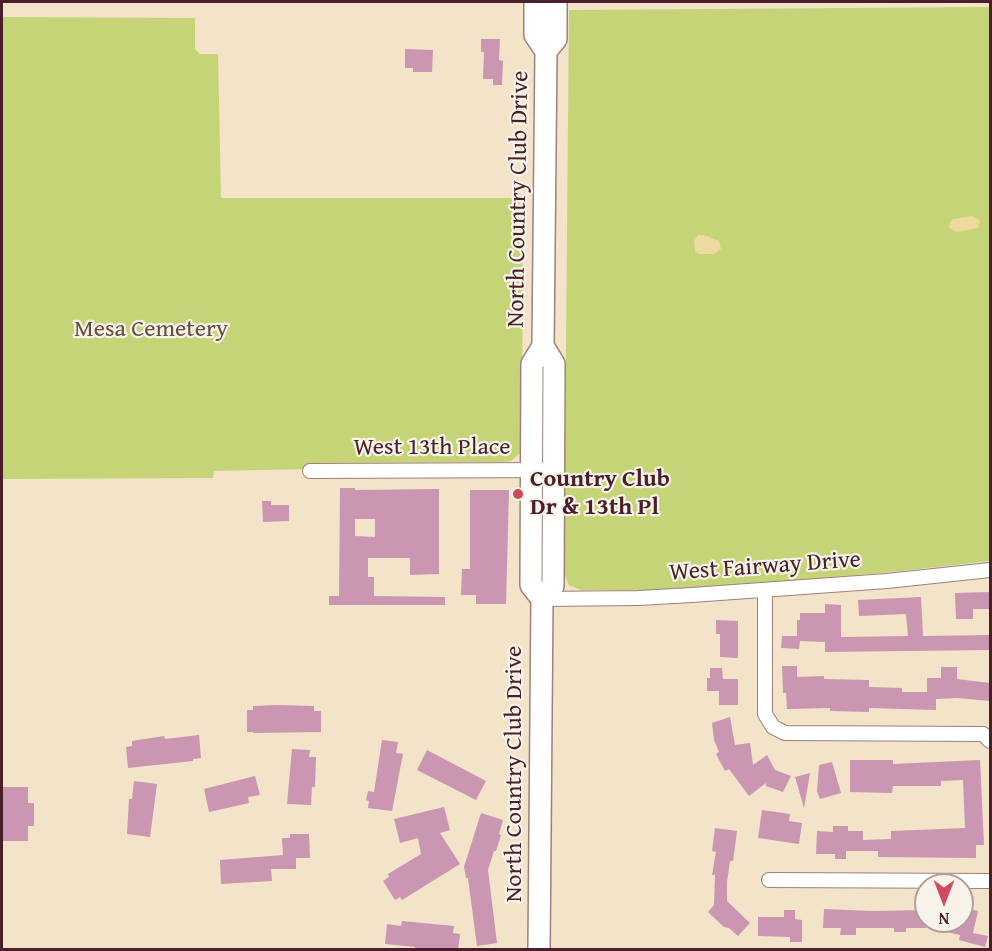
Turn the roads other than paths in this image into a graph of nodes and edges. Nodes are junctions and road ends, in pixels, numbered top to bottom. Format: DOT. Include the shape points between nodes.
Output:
graph roads {
  1 [pos="545,2"];
  2 [pos="543,346"];
  3 [pos="531,470"];
  4 [pos="554,470"];
  5 [pos="310,471"];
  6 [pos="990,570"];
  7 [pos="765,590"];
  8 [pos="542,599"];
  9 [pos="990,741"];
  10 [pos="770,880"];
  11 [pos="990,881"];
  12 [pos="539,950"];
  1 -- 2 [label="main road, North Country Club Drive" via="556,39 546,51"];
  2 -- 3 [label="main road, North Country Club Drive" via="532,364"];
  2 -- 4 [label="main road, North Country Club Drive" via="554,364"];
  3 -- 4 [label="street, West 13th Place"];
  3 -- 5 [label="street, West 13th Place"];
  3 -- 8 [label="main road, North Country Club Drive" via="531,585"];
  4 -- 8 [label="main road, North Country Club Drive" via="553,586"];
  6 -- 7 [label="street, West Fairway Drive"];
  7 -- 8 [label="street, West Fairway Drive"];
  7 -- 9 [label="street" via="765,714 772,727 785,734 983,734"];
  8 -- 12 [label="main road, North Country Club Drive"];
  10 -- 11 [label="street"];
}
